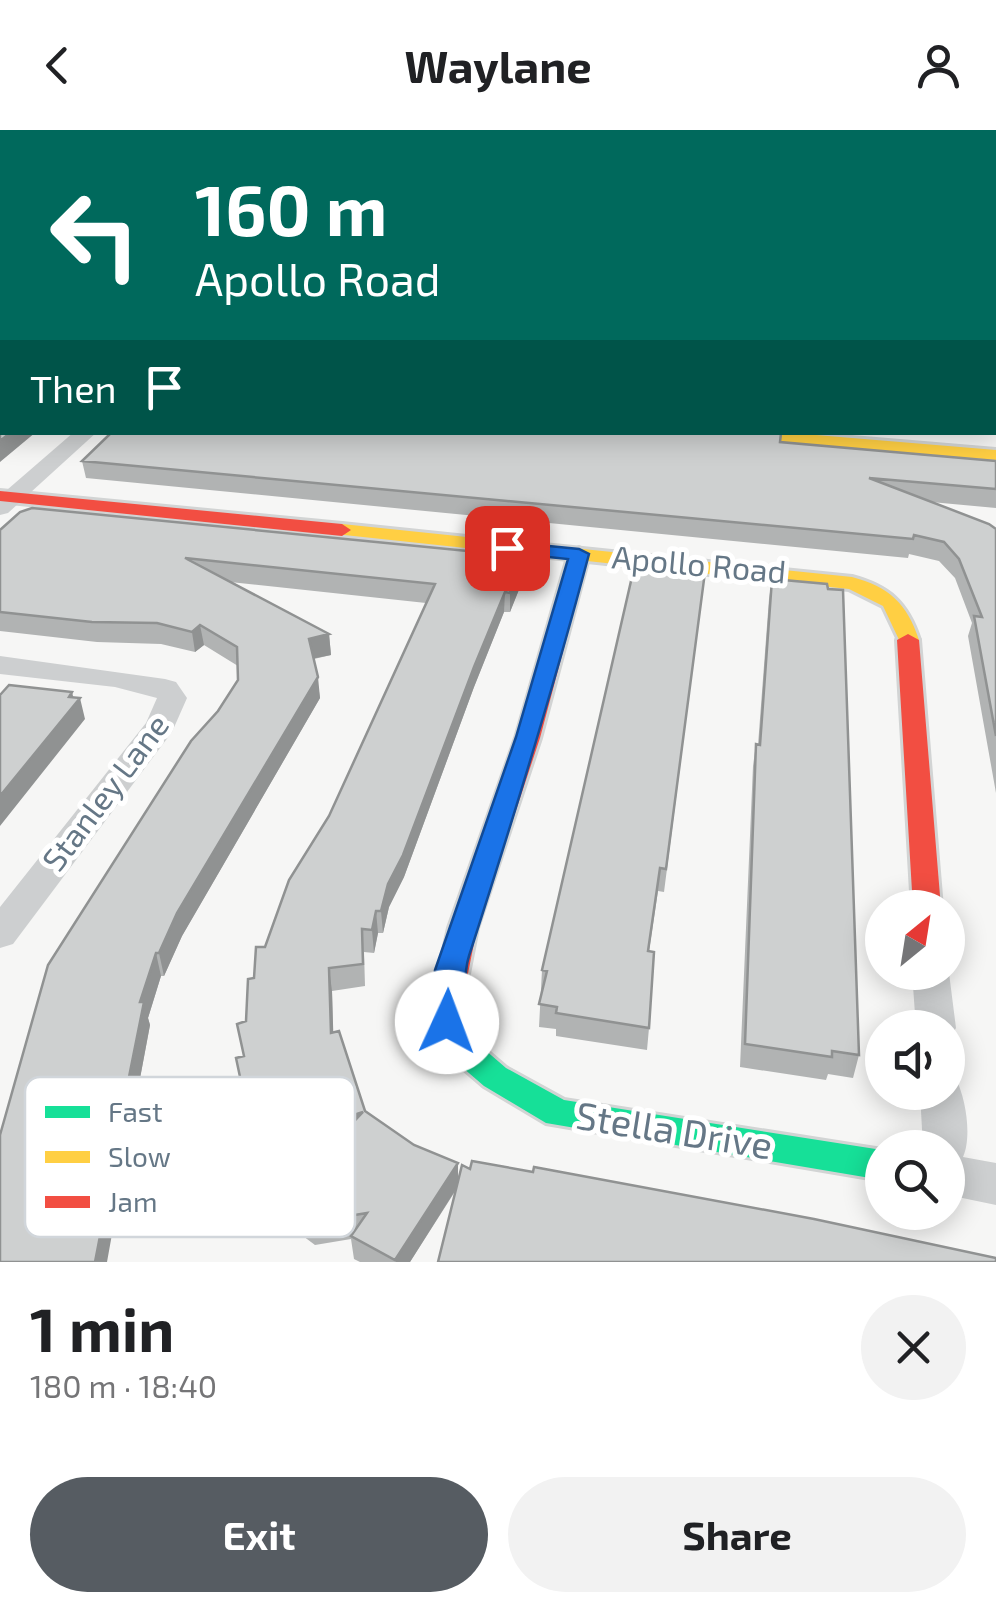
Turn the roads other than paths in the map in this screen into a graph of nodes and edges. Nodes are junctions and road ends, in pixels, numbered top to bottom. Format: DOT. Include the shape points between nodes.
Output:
graph roads {
  1 [pos="83,435"];
  2 [pos="752,435"];
  3 [pos="996,455"];
  4 [pos="4,500"];
  5 [pos="579,554"];
  6 [pos="0,665"];
  7 [pos="926,890"];
  8 [pos="0,934"];
  9 [pos="865,1162"];
  10 [pos="965,1179"];
  11 [pos="996,1184"];
  1 -- 4 [label="street"];
  2 -- 3 [label="street"];
  4 -- 5 [label="street, Apollo Road"];
  5 -- 7 [label="street, Apollo Road" via="801,575 887,596 900,610 911,653"];
  5 -- 9 [label="street, Stella Drive" via="528,737 450,970 447,1022 487,1071 558,1113"];
  6 -- 8 [label="street, Stanley Lane" via="115,678 166,688 172,698 161,725"];
  10 -- 11 [label="street"];
}
